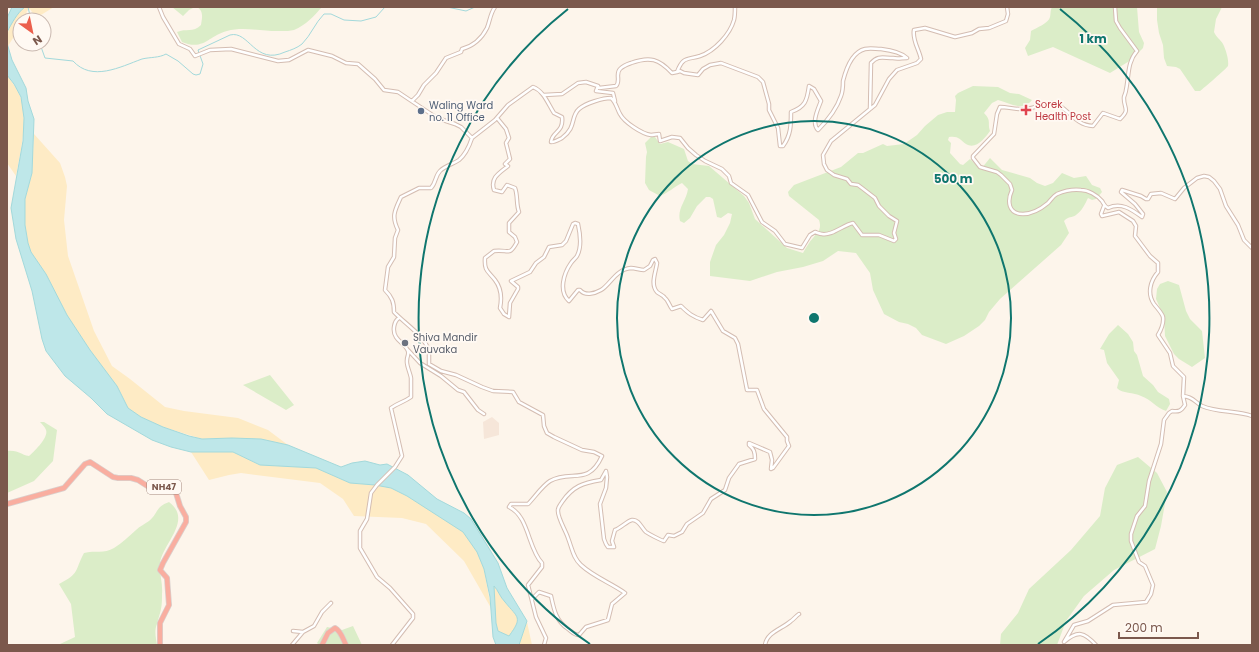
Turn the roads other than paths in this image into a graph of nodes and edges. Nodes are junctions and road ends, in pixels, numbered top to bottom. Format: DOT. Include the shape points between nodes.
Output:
graph roads {
  1 [pos="158,7"];
  2 [pos="495,7"];
  3 [pos="735,7"];
  4 [pos="1007,7"];
  5 [pos="1115,7"];
  6 [pos="677,72"];
  7 [pos="598,86"];
  8 [pos="544,95"];
  9 [pos="412,101"];
  10 [pos="615,101"];
  11 [pos="870,110"];
  12 [pos="497,118"];
  13 [pos="472,138"];
  14 [pos="1104,206"];
  15 [pos="1252,248"];
  16 [pos="399,318"];
  17 [pos="408,350"];
  18 [pos="1184,396"];
  19 [pos="484,414"];
  20 [pos="1252,416"];
  21 [pos="7,504"];
  22 [pos="532,598"];
  23 [pos="331,603"];
  24 [pos="799,614"];
  25 [pos="293,631"];
  26 [pos="303,632"];
  27 [pos="160,645"];
  28 [pos="292,645"];
  29 [pos="322,645"];
  30 [pos="346,645"];
  31 [pos="392,645"];
  32 [pos="544,645"];
  33 [pos="765,645"];
  34 [pos="1096,645"];
  1 -- 9 [label="street" via="179,44 190,49 195,56 210,50 231,49 278,61 289,60 308,50 332,56 346,63 358,64 384,90 398,92"];
  2 -- 9 [label="street" via="486,29 474,44 446,58"];
  3 -- 6 [label="street" via="734,20 722,40 701,56 684,60"];
  4 -- 11 [label="street" via="1006,20 989,28 955,37 925,28 914,30 913,35 921,59 897,70"];
  5 -- 14 [label="street" via="1116,21 1137,52 1131,60 1128,75 1124,98 1127,110 1125,114 1120,119 1103,113 1093,126 1080,122 1053,103 1026,110 1000,107 994,134 973,156 980,167 997,172 1010,184 1012,190 1008,204 1012,211 1023,214 1032,212 1055,195 1070,190 1082,190 1097,196"];
  6 -- 7 [label="street" via="672,74 663,64 652,59 644,59 622,67 618,71 616,86"];
  6 -- 11 [label="street" via="698,75 710,65 721,63 758,77 765,86 769,110 778,128 780,146 783,146 791,130 791,112 805,104 809,86 814,89 821,101 815,122 818,130 838,103 848,68 856,54 866,49 882,49 907,58 880,56 871,63"];
  7 -- 8 [label="street" via="586,82 578,83 562,94"];
  7 -- 10 [label="street" via="596,91 613,93"];
  8 -- 10 [label="street" via="554,113 562,117 563,125 552,137 551,142 568,133 579,109 602,99 611,98"];
  8 -- 12 [label="street" via="533,87 508,105"];
  9 -- 13 [label="street" via="437,118 455,124"];
  10 -- 11 [label="street" via="622,117 631,126 646,134 660,134 660,141 672,137 680,138 696,155 722,169 731,183 748,196 762,222 786,244 802,248 815,232 831,233 853,223 862,235 879,235 894,241 896,239 895,219 879,206 875,198 858,185 834,176 824,164 823,155 831,141"];
  12 -- 13 [label="street"];
  12 -- 22 [label="street" via="506,129 509,138 506,143 510,159 505,164 508,166 495,177 493,187 494,190 502,192 507,185 515,188 519,212 509,223 509,232 517,242 512,251 494,251 485,258 486,270 500,290 500,308 504,314 509,316 510,303 518,289 511,281 530,272 544,257 549,247 562,245 573,224 578,224 580,231 577,256 566,271 563,283 567,300 569,301 578,290 586,294 602,290 618,273 630,268 644,270 655,260 657,263 654,288 666,298 672,309 681,306 688,314 703,320 711,311 723,331 735,338 747,390 757,390 764,409 787,437 789,446 771,468 770,452 749,443 755,454 754,459 739,464 729,478 725,490 711,499 703,513 687,524 682,532 674,536 668,535 664,540 647,533 632,520 615,530 612,541 614,547 608,547 604,539 600,504 606,488 606,471 601,480 576,487 558,509 573,554 580,564 598,578 626,592 612,604 608,620 586,627 579,635 562,625 555,613 551,596 539,592"];
  13 -- 16 [label="street" via="459,160 441,170 431,188 418,188 400,196 394,212 394,222 398,230 394,257 388,267 385,290 394,302 394,312"];
  14 -- 15 [label="street" via="1108,208 1115,204 1121,205 1142,217 1143,214 1121,192 1122,190 1146,200 1151,194 1161,193 1175,199 1197,178 1209,177 1220,189 1244,240"];
  14 -- 18 [label="street" via="1102,216 1119,212 1133,221 1136,226 1135,236 1158,263 1158,272 1149,288 1152,302 1162,315 1163,323 1158,336 1170,353 1173,366 1184,376"];
  16 -- 17 [label="street" via="394,326 394,333"];
  16 -- 22 [label="street" via="411,326 429,349 429,364 493,391 513,392 519,402 543,415 547,433 582,450 602,456 597,466 587,474 560,477 549,482 528,504 511,504 509,507 514,509 520,518 529,534 536,558 542,563 542,567 528,585"];
  17 -- 19 [label="street" via="420,363 464,392"];
  17 -- 31 [label="street" via="406,360 411,396 391,408 402,456 371,493 367,520 360,531 360,548 377,577 413,614 413,618"];
  18 -- 20 [label="street" via="1191,397 1201,405"];
  18 -- 34 [label="street" via="1185,406 1181,411 1172,411 1164,420 1161,444 1149,481 1145,506 1137,516 1131,534 1139,562 1145,566 1153,585 1151,594 1146,602 1113,605 1088,621 1074,625 1064,642 1080,633"];
  21 -- 27 [label="highway, NH47" via="64,488 85,464 90,462 113,477 131,478 149,487 166,487 173,490 186,522 160,570 167,578 169,605 160,623"];
  22 -- 32 [label="street" via="536,617 546,638"];
  23 -- 26 [label="street" via="314,626"];
  24 -- 33 [label="street" via="772,633"];
  25 -- 26 [label="street"];
  26 -- 28 [label="street"];
  29 -- 30 [label="highway" via="328,633 334,628 339,630"];
}
